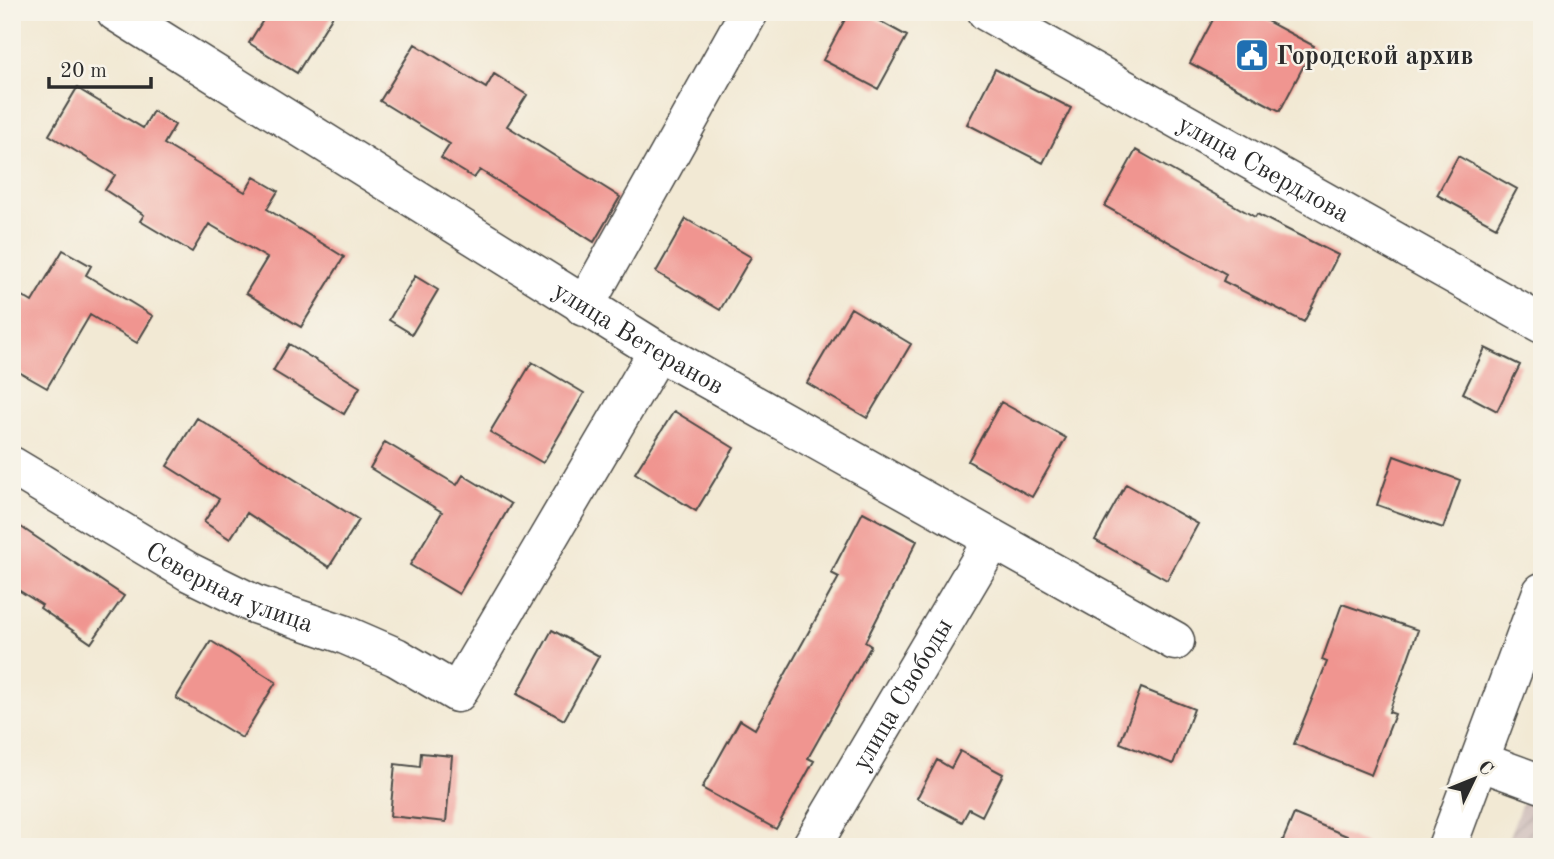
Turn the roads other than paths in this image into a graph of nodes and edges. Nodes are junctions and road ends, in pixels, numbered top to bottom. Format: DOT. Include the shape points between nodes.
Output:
graph roads {
  1 [pos="116,12"];
  2 [pos="749,12"];
  3 [pos="987,12"];
  4 [pos="584,307"];
  5 [pos="1542,324"];
  6 [pos="658,351"];
  7 [pos="12,466"];
  8 [pos="992,541"];
  9 [pos="1542,592"];
  10 [pos="1175,641"];
  11 [pos="1479,761"];
  12 [pos="1542,785"];
  13 [pos="811,847"];
  14 [pos="1447,847"];
  1 -- 4 [label="street, улица Ветеранов"];
  2 -- 4 [label="street"];
  3 -- 5 [label="street, улица Свердлова"];
  4 -- 6 [label="street, улица Ветеранов"];
  6 -- 7 [label="street, Северная улица" via="457,693 397,657 254,604 188,572"];
  6 -- 8 [label="street, улица Ветеранов"];
  8 -- 10 [label="street, улица Ветеранов"];
  8 -- 13 [label="street, улица Свободы"];
  9 -- 11 [label="street"];
  11 -- 12 [label="street"];
  11 -- 14 [label="street"];
}
